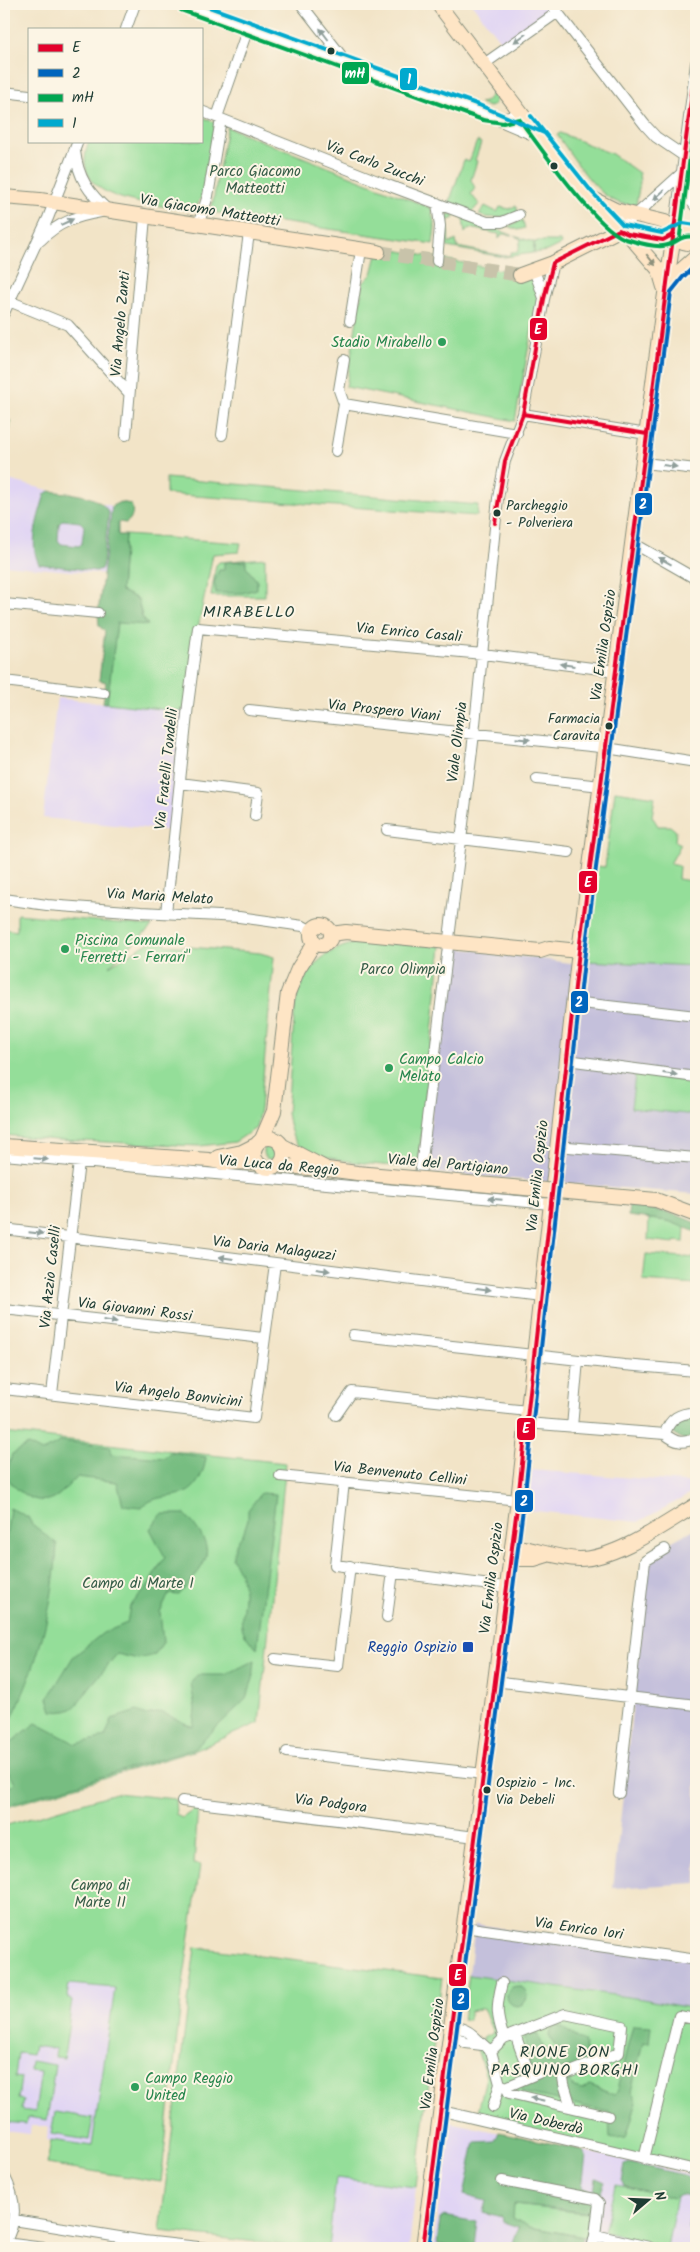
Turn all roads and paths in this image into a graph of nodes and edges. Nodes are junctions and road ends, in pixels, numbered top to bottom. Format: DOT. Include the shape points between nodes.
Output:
graph roads {
  1 [pos="136,4"];
  2 [pos="183,4"];
  3 [pos="301,4"];
  4 [pos="438,4"];
  5 [pos="554,8"];
  6 [pos="126,28"];
  7 [pos="248,28"];
  8 [pos="696,63"];
  9 [pos="348,64"];
  10 [pos="484,64"];
  11 [pos="4,92"];
  12 [pos="28,95"];
  13 [pos="202,111"];
  14 [pos="520,111"];
  15 [pos="484,114"];
  16 [pos="219,118"];
  17 [pos="541,139"];
  18 [pos="691,140"];
  19 [pos="76,145"];
  20 [pos="684,156"];
  21 [pos="682,173"];
  22 [pos="586,195"];
  23 [pos="4,197"];
  24 [pos="54,203"];
  25 [pos="436,203"];
  26 [pos="696,207"];
  27 [pos="109,211"];
  28 [pos="519,215"];
  29 [pos="634,215"];
  30 [pos="145,217"];
  31 [pos="198,225"];
  32 [pos="696,231"];
  33 [pos="623,232"];
  34 [pos="249,233"];
  35 [pos="674,234"];
  36 [pos="696,245"];
  37 [pos="34,248"];
  38 [pos="361,250"];
  39 [pos="378,252"];
  40 [pos="696,257"];
  41 [pos="437,261"];
  42 [pos="553,263"];
  43 [pos="527,272"];
  44 [pos="665,290"];
  45 [pos="544,299"];
  46 [pos="9,300"];
  47 [pos="4,313"];
  48 [pos="350,321"];
  49 [pos="344,360"];
  50 [pos="128,392"];
  51 [pos="344,404"];
  52 [pos="523,414"];
  53 [pos="517,433"];
  54 [pos="647,434"];
  55 [pos="126,435"];
  56 [pos="222,435"];
  57 [pos="336,451"];
  58 [pos="644,463"];
  59 [pos="696,469"];
  60 [pos="633,543"];
  61 [pos="696,579"];
  62 [pos="4,604"];
  63 [pos="98,613"];
  64 [pos="198,628"];
  65 [pos="483,654"];
  66 [pos="616,671"];
  67 [pos="4,681"];
  68 [pos="104,693"];
  69 [pos="249,710"];
  70 [pos="474,734"];
  71 [pos="606,748"];
  72 [pos="696,762"];
  73 [pos="537,779"];
  74 [pos="180,783"];
  75 [pos="601,786"];
  76 [pos="255,816"];
  77 [pos="387,830"];
  78 [pos="460,838"];
  79 [pos="568,852"];
  80 [pos="4,899"];
  81 [pos="166,913"];
  82 [pos="313,937"];
  83 [pos="448,941"];
  84 [pos="578,956"];
  85 [pos="573,1002"];
  86 [pos="696,1016"];
  87 [pos="566,1060"];
  88 [pos="696,1077"];
  89 [pos="274,1111"];
  90 [pos="259,1142"];
  91 [pos="282,1145"];
  92 [pos="4,1146"];
  93 [pos="557,1146"];
  94 [pos="4,1155"];
  95 [pos="696,1158"];
  96 [pos="209,1160"];
  97 [pos="78,1162"];
  98 [pos="257,1162"];
  99 [pos="278,1165"];
  100 [pos="327,1169"];
  101 [pos="418,1192"];
  102 [pos="656,1200"];
  103 [pos="551,1204"];
  104 [pos="696,1204"];
  105 [pos="696,1215"];
  106 [pos="4,1229"];
  107 [pos="69,1237"];
  108 [pos="275,1264"];
  109 [pos="540,1296"];
  110 [pos="4,1308"];
  111 [pos="62,1315"];
  112 [pos="353,1335"];
  113 [pos="264,1338"];
  114 [pos="534,1356"];
  115 [pos="578,1360"];
  116 [pos="696,1371"];
  117 [pos="4,1389"];
  118 [pos="52,1394"];
  119 [pos="696,1413"];
  120 [pos="336,1415"];
  121 [pos="527,1417"];
  122 [pos="572,1427"];
  123 [pos="665,1434"];
  124 [pos="696,1438"];
  125 [pos="280,1476"];
  126 [pos="344,1482"];
  127 [pos="518,1500"];
  128 [pos="696,1505"];
  129 [pos="665,1549"];
  130 [pos="511,1552"];
  131 [pos="350,1566"];
  132 [pos="393,1572"];
  133 [pos="506,1588"];
  134 [pos="387,1618"];
  135 [pos="275,1659"];
  136 [pos="494,1681"];
  137 [pos="630,1697"];
  138 [pos="696,1705"];
  139 [pos="287,1752"];
  140 [pos="484,1774"];
  141 [pos="618,1793"];
  142 [pos="182,1801"];
  143 [pos="476,1837"];
  144 [pos="464,1927"];
  145 [pos="690,1959"];
  146 [pos="502,1983"];
  147 [pos="695,2020"];
  148 [pos="452,2030"];
  149 [pos="515,2034"];
  150 [pos="504,2038"];
  151 [pos="491,2051"];
  152 [pos="562,2072"];
  153 [pos="530,2076"];
  154 [pos="503,2085"];
  155 [pos="492,2107"];
  156 [pos="571,2107"];
  157 [pos="442,2111"];
  158 [pos="608,2116"];
  159 [pos="644,2159"];
  160 [pos="696,2170"];
  161 [pos="4,2175"];
  162 [pos="502,2181"];
  163 [pos="14,2220"];
  164 [pos="595,2235"];
  165 [pos="4,2244"];
  166 [pos="144,2244"];
  167 [pos="44,2248"];
  168 [pos="207,2248"];
  169 [pos="423,2248"];
  170 [pos="592,2248"];
  171 [pos="649,2248"];
  1 -- 6 [label="street"];
  2 -- 7 [label="street"];
  9 -- 3 [label="street, one-way"];
  4 -- 10 [label="main road"];
  5 -- 10 [label="street, one-way"];
  5 -- 20 [label="street" via="644,125"];
  7 -- 9 [label="street"];
  7 -- 16 [label="street"];
  8 -- 18 [label="street"];
  9 -- 15 [label="street"];
  10 -- 14 [label="main road"];
  11 -- 12 [label="street"];
  13 -- 16 [label="street, Via Carlo Zucchi"];
  14 -- 15 [label="street" via="504,118"];
  14 -- 17 [label="main road"];
  15 -- 17 [label="street"];
  16 -- 25 [label="street, Via Carlo Zucchi"];
  16 -- 31 [label="street" via="208,193"];
  17 -- 22 [label="main road"];
  18 -- 20 [label="street"];
  19 -- 24 [label="street"];
  19 -- 27 [label="street" via="76,165 84,184"];
  20 -- 21 [label="street"];
  21 -- 26 [label="street"];
  21 -- 29 [label="street, one-way"];
  21 -- 35 [label="street"];
  22 -- 29 [label="main road" via="615,210"];
  22 -- 33 [label="main road"];
  23 -- 24 [label="main road, Via Giacomo Matteotti"];
  24 -- 27 [label="main road, Via Giacomo Matteotti"];
  24 -- 37 [label="street"];
  25 -- 28 [label="street, Via Carlo Zucchi" via="492,222 502,222"];
  25 -- 41 [label="street" via="440,226"];
  27 -- 30 [label="main road, Via Giacomo Matteotti"];
  37 -- 27 [label="street, one-way" via="63,222"];
  29 -- 33 [label="street"];
  29 -- 35 [label="main road" via="665,222"];
  30 -- 31 [label="main road, Via Giacomo Matteotti"];
  30 -- 50 [label="street, Via Angelo Zanti"];
  31 -- 34 [label="main road, Via Giacomo Matteotti"];
  32 -- 35 [label="main road" via="684,229"];
  33 -- 35 [label="main road" via="663,240"];
  33 -- 42 [label="main road"];
  33 -- 44 [label="main road, one-way" via="659,270"];
  34 -- 38 [label="main road, Via Giacomo Matteotti"];
  34 -- 56 [label="street"];
  35 -- 36 [label="main road" via="683,242"];
  35 -- 44 [label="main road, Via Emilia Ospizio"];
  37 -- 46 [label="street"];
  38 -- 39 [label="main road, Via Giacomo Matteotti"];
  38 -- 48 [label="street"];
  40 -- 44 [label="main road"];
  42 -- 43 [label="main road"];
  42 -- 45 [label="street, Viale Olimpia"];
  43 -- 45 [label="street, Viale Olimpia"];
  44 -- 54 [label="main road, Via Emilia Ospizio"];
  45 -- 52 [label="street, Viale Olimpia"];
  46 -- 47 [label="street"];
  46 -- 50 [label="street" via="68,325"];
  49 -- 51 [label="street" via="339,390"];
  50 -- 55 [label="street, Via Angelo Zanti"];
  51 -- 53 [label="street"];
  51 -- 57 [label="street"];
  52 -- 53 [label="street, Viale Olimpia"];
  52 -- 54 [label="street"];
  53 -- 65 [label="street, Viale Olimpia" via="505,461 498,498"];
  54 -- 58 [label="main road, Via Emilia Ospizio"];
  58 -- 59 [label="street, one-way"];
  58 -- 60 [label="main road, Via Emilia Ospizio"];
  61 -- 60 [label="street, one-way"];
  60 -- 66 [label="main road, Via Emilia Ospizio"];
  62 -- 63 [label="street"];
  64 -- 65 [label="street, Via Enrico Casali"];
  64 -- 74 [label="street, Via Fratelli Tondelli"];
  66 -- 65 [label="street, Via Enrico Casali, one-way"];
  65 -- 70 [label="street, Viale Olimpia"];
  66 -- 71 [label="main road, Via Emilia Ospizio"];
  67 -- 68 [label="street"];
  69 -- 70 [label="street, Via Prospero Viani"];
  70 -- 71 [label="street, Via Prospero Viani, one-way"];
  70 -- 78 [label="street, Viale Olimpia"];
  71 -- 72 [label="street, Via Prospero Viani"];
  71 -- 75 [label="main road, Via Emilia Ospizio"];
  73 -- 75 [label="street"];
  74 -- 76 [label="street" via="258,793"];
  74 -- 81 [label="street, Via Fratelli Tondelli"];
  75 -- 84 [label="main road, Via Emilia Ospizio"];
  77 -- 78 [label="street"];
  78 -- 79 [label="street"];
  78 -- 83 [label="street, Viale Olimpia"];
  80 -- 81 [label="street, Via Maria Melato"];
  81 -- 82 [label="street, Via Maria Melato" via="239,917 303,926"];
  82 -- 83 [label="main road" via="324,944 331,934 346,932"];
  82 -- 89 [label="main road" via="288,993"];
  83 -- 84 [label="main road" via="540,951 546,956"];
  83 -- 101 [label="street, Viale Olimpia"];
  84 -- 85 [label="main road, Via Emilia Ospizio"];
  85 -- 86 [label="street"];
  85 -- 87 [label="main road, Via Emilia Ospizio"];
  87 -- 88 [label="street, one-way"];
  87 -- 93 [label="main road, Via Emilia Ospizio"];
  89 -- 90 [label="main road"];
  89 -- 91 [label="main road"];
  90 -- 91 [label="main road, Viale del Partigiano" via="270,1137"];
  90 -- 96 [label="main road, Viale del Partigiano" via="242,1152"];
  90 -- 98 [label="main road" via="254,1154"];
  91 -- 99 [label="main road" via="284,1157"];
  91 -- 100 [label="main road, Viale del Partigiano"];
  92 -- 96 [label="main road, Viale del Partigiano"];
  93 -- 95 [label="street"];
  93 -- 103 [label="main road, Via Emilia Ospizio"];
  94 -- 97 [label="street, Via Luca da Reggio, one-way"];
  96 -- 98 [label="main road, Viale del Partigiano"];
  97 -- 101 [label="street, Via Luca da Reggio"];
  97 -- 107 [label="street, Via Azzio Caselli"];
  98 -- 99 [label="main road, Viale del Partigiano" via="269,1168"];
  99 -- 100 [label="main road, Viale del Partigiano"];
  100 -- 102 [label="main road, Viale del Partigiano, bridge"];
  103 -- 101 [label="street, Via Luca da Reggio, one-way"];
  102 -- 104 [label="main road, Viale del Partigiano"];
  102 -- 105 [label="main road, Viale del Partigiano"];
  103 -- 109 [label="main road, Via Emilia Ospizio"];
  106 -- 107 [label="street, Via Daria Malaguzzi, one-way"];
  108 -- 107 [label="street, Via Daria Malaguzzi, one-way"];
  107 -- 111 [label="street, Via Azzio Caselli"];
  108 -- 109 [label="street, Via Daria Malaguzzi, one-way"];
  108 -- 113 [label="street, Via Angelo Bonvicini"];
  109 -- 114 [label="main road, Via Emilia Ospizio"];
  110 -- 111 [label="street, Via Giovanni Rossi"];
  111 -- 113 [label="street, Via Giovanni Rossi, one-way"];
  111 -- 118 [label="street, Via Azzio Caselli"];
  112 -- 114 [label="street"];
  113 -- 118 [label="street, Via Angelo Bonvicini" via="254,1418"];
  114 -- 115 [label="street"];
  114 -- 121 [label="main road, Via Emilia Ospizio"];
  115 -- 116 [label="street"];
  115 -- 122 [label="street"];
  117 -- 118 [label="street, Via Angelo Bonvicini"];
  119 -- 123 [label="street" via="677,1416 670,1421"];
  120 -- 121 [label="street" via="352,1392"];
  121 -- 122 [label="street"];
  121 -- 127 [label="main road, Via Emilia Ospizio"];
  122 -- 123 [label="street"];
  123 -- 124 [label="street" via="683,1443"];
  125 -- 126 [label="street, Via Benvenuto Cellini"];
  126 -- 127 [label="street, Via Benvenuto Cellini"];
  126 -- 131 [label="street" via="335,1565"];
  127 -- 130 [label="main road, Via Emilia Ospizio"];
  128 -- 130 [label="main road" via="605,1555 578,1559"];
  129 -- 137 [label="street" via="645,1561"];
  130 -- 133 [label="main road, Via Emilia Ospizio"];
  131 -- 132 [label="street"];
  131 -- 135 [label="street" via="338,1666"];
  132 -- 133 [label="street"];
  132 -- 134 [label="street"];
  133 -- 136 [label="main road, Via Emilia Ospizio"];
  136 -- 137 [label="street"];
  136 -- 140 [label="main road, Via Emilia Ospizio"];
  137 -- 138 [label="street"];
  137 -- 141 [label="street"];
  139 -- 140 [label="street"];
  140 -- 143 [label="main road, Via Emilia Ospizio"];
  142 -- 143 [label="street, Via Podgora"];
  143 -- 144 [label="main road, Via Emilia Ospizio"];
  144 -- 145 [label="street, Via Enrico Iori"];
  144 -- 148 [label="main road, Via Emilia Ospizio"];
  146 -- 150 [label="street" via="496,2007"];
  147 -- 159 [label="street" via="679,2016"];
  148 -- 151 [label="street" via="466,2043 482,2045"];
  148 -- 157 [label="main road, Via Emilia Ospizio"];
  149 -- 150 [label="street"];
  149 -- 152 [label="street" via="565,2014 622,2026 619,2053 568,2073"];
  149 -- 153 [label="street"];
  150 -- 151 [label="street"];
  151 -- 154 [label="street"];
  152 -- 153 [label="street" via="546,2070"];
  152 -- 156 [label="street"];
  153 -- 154 [label="street"];
  154 -- 155 [label="street"];
  156 -- 154 [label="street, one-way" via="509,2093"];
  156 -- 158 [label="street"];
  157 -- 159 [label="street, Via Doberdò"];
  157 -- 169 [label="main road, Via Emilia Ospizio"];
  159 -- 160 [label="street, Via Doberdò"];
  161 -- 163 [label="street" via="14,2203"];
  162 -- 164 [label="street" via="595,2199 600,2203"];
  163 -- 165 [label="street"];
  163 -- 166 [label="street"];
  164 -- 170 [label="street"];
  164 -- 171 [label="street"];
  165 -- 167 [label="street"];
  166 -- 168 [label="street"];
}
